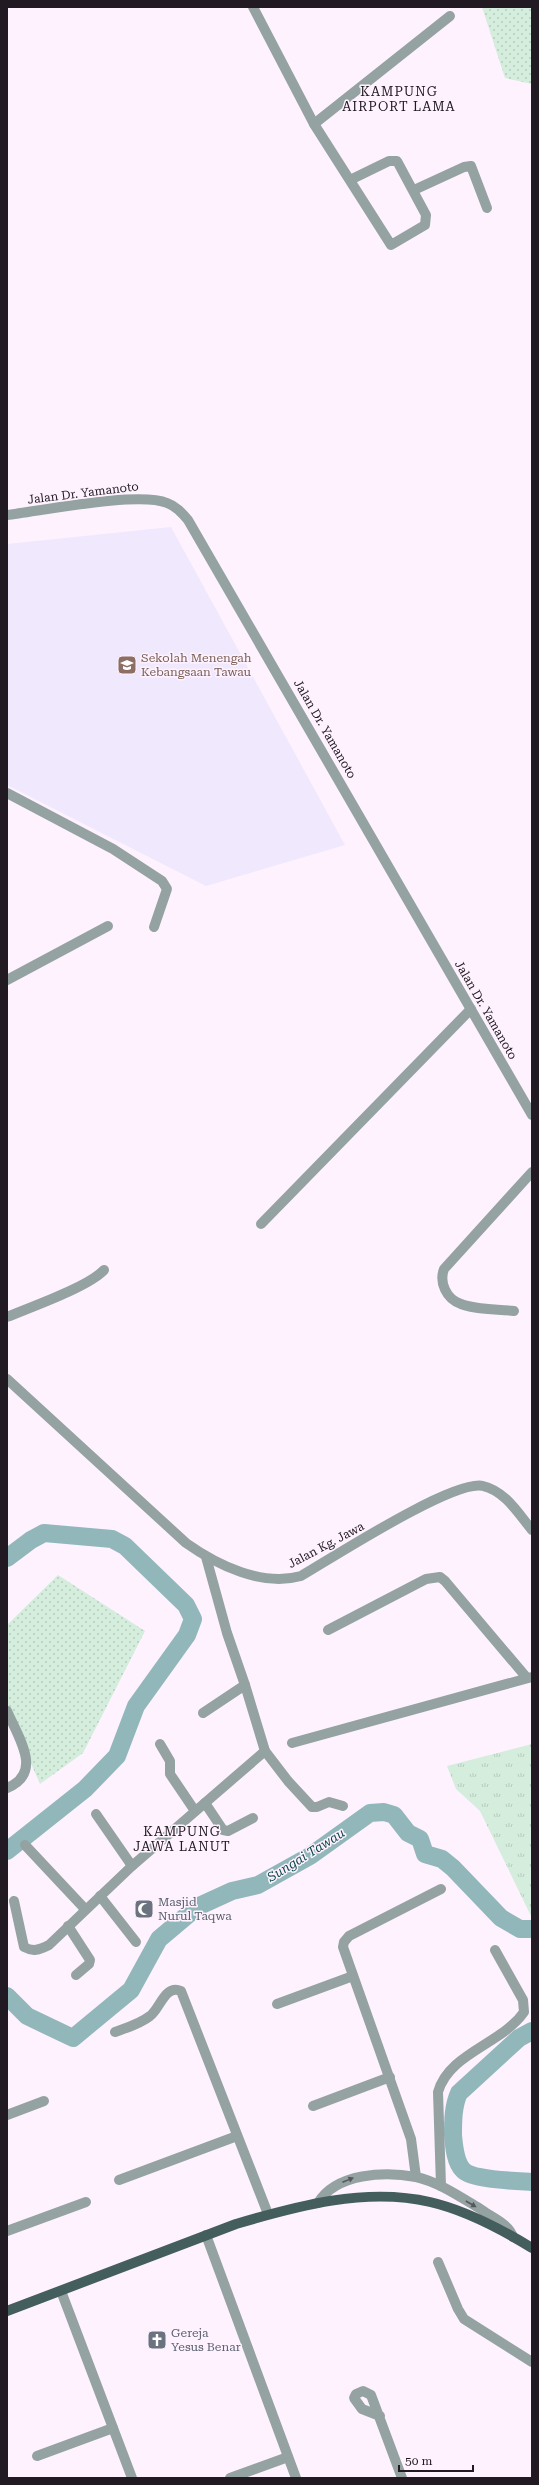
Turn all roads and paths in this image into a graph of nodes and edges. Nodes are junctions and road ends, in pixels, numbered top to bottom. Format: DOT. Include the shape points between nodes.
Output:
graph roads {
  1 [pos="253,7"];
  2 [pos="450,16"];
  3 [pos="314,124"];
  4 [pos="350,180"];
  5 [pos="414,190"];
  6 [pos="487,208"];
  7 [pos="7,515"];
  8 [pos="7,793"];
  9 [pos="108,926"];
  10 [pos="154,927"];
  11 [pos="7,980"];
  12 [pos="471,1009"];
  13 [pos="532,1115"];
  14 [pos="532,1172"];
  15 [pos="261,1224"];
  16 [pos="104,1270"];
  17 [pos="514,1310"];
  18 [pos="7,1318"];
  19 [pos="7,1379"];
  20 [pos="532,1530"];
  21 [pos="206,1557"];
  22 [pos="328,1630"];
  23 [pos="529,1678"];
  24 [pos="245,1685"];
  25 [pos="7,1711"];
  26 [pos="203,1713"];
  27 [pos="292,1743"];
  28 [pos="160,1744"];
  29 [pos="265,1751"];
  30 [pos="7,1788"];
  31 [pos="205,1803"];
  32 [pos="343,1806"];
  33 [pos="195,1811"];
  34 [pos="96,1814"];
  35 [pos="253,1818"];
  36 [pos="25,1845"];
  37 [pos="132,1866"];
  38 [pos="442,1889"];
  39 [pos="100,1896"];
  40 [pos="14,1901"];
  41 [pos="85,1909"];
  42 [pos="68,1926"];
  43 [pos="136,1942"];
  44 [pos="495,1950"];
  45 [pos="76,1975"];
  46 [pos="353,1976"];
  47 [pos="277,2004"];
  48 [pos="115,2032"];
  49 [pos="390,2077"];
  50 [pos="44,2101"];
  51 [pos="313,2106"];
  52 [pos="7,2115"];
  53 [pos="237,2136"];
  54 [pos="416,2177"];
  55 [pos="118,2180"];
  56 [pos="441,2186"];
  57 [pos="86,2202"];
  58 [pos="318,2203"];
  59 [pos="268,2214"];
  60 [pos="7,2231"];
  61 [pos="206,2236"];
  62 [pos="513,2237"];
  63 [pos="532,2248"];
  64 [pos="438,2262"];
  65 [pos="61,2291"];
  66 [pos="7,2310"];
  67 [pos="532,2362"];
  68 [pos="380,2416"];
  69 [pos="112,2428"];
  70 [pos="37,2456"];
  71 [pos="288,2457"];
  72 [pos="132,2478"];
  73 [pos="230,2478"];
  74 [pos="296,2478"];
  75 [pos="402,2478"];
  1 -- 3 [label="street"];
  2 -- 3 [label="street"];
  3 -- 4 [label="street"];
  4 -- 5 [label="street" via="389,161 397,161"];
  4 -- 5 [label="street" via="391,245 425,225 426,215"];
  5 -- 6 [label="street" via="471,166"];
  7 -- 12 [label="street, Jalan Dr. Yamanoto" via="138,498 155,499 179,510 198,534"];
  8 -- 10 [label="street" via="113,849 162,881 167,889"];
  9 -- 11 [label="street"];
  12 -- 13 [label="street, Jalan Dr. Yamanoto"];
  12 -- 15 [label="street"];
  14 -- 17 [label="street" via="444,1269 441,1278 444,1288 460,1304"];
  16 -- 18 [label="street" via="92,1280"];
  19 -- 21 [label="street, Jalan Kg. Jawa" via="186,1542"];
  20 -- 21 [label="street, Jalan Kg. Jawa" via="505,1497 481,1485 468,1486 436,1498 301,1576 285,1580 262,1577"];
  21 -- 24 [label="street" via="227,1633"];
  22 -- 23 [label="street" via="426,1579 440,1577"];
  23 -- 27 [label="street"];
  24 -- 26 [label="street"];
  24 -- 29 [label="street"];
  25 -- 30 [label="street" via="28,1767 22,1780"];
  28 -- 33 [label="street" via="170,1761 170,1774"];
  29 -- 31 [label="street"];
  29 -- 32 [label="street" via="312,1807 329,1802"];
  31 -- 33 [label="street"];
  31 -- 35 [label="street" via="223,1830 228,1831"];
  33 -- 37 [label="street"];
  34 -- 37 [label="street"];
  36 -- 41 [label="street"];
  37 -- 39 [label="street"];
  38 -- 46 [label="street" via="350,1936 343,1947"];
  39 -- 41 [label="street"];
  39 -- 43 [label="street"];
  40 -- 42 [label="street" via="21,1940 24,1947 30,1950 40,1950 49,1945"];
  41 -- 42 [label="street"];
  42 -- 45 [label="street" via="90,1960"];
  44 -- 56 [label="street" via="523,2000 524,2012 506,2030 452,2069 441,2082 438,2092"];
  46 -- 47 [label="street"];
  46 -- 49 [label="street"];
  48 -- 53 [label="street" via="150,2016 171,1991 181,1991"];
  49 -- 51 [label="street"];
  49 -- 54 [label="street" via="411,2139"];
  50 -- 52 [label="street"];
  53 -- 55 [label="street"];
  53 -- 59 [label="street"];
  54 -- 56 [label="street"];
  58 -- 54 [label="street, one-way" via="326,2192 355,2178 384,2175"];
  56 -- 62 [label="street, one-way" via="509,2227"];
  57 -- 60 [label="street"];
  58 -- 59 [label="main road"];
  58 -- 62 [label="main road" via="370,2197 430,2202 455,2210"];
  59 -- 61 [label="main road"];
  61 -- 65 [label="main road"];
  61 -- 71 [label="street"];
  62 -- 63 [label="main road"];
  64 -- 67 [label="street" via="464,2319"];
  65 -- 66 [label="main road"];
  65 -- 69 [label="street"];
  68 -- 75 [label="street"];
  69 -- 70 [label="street"];
  69 -- 72 [label="street"];
  71 -- 73 [label="street"];
  71 -- 74 [label="street"];
}
